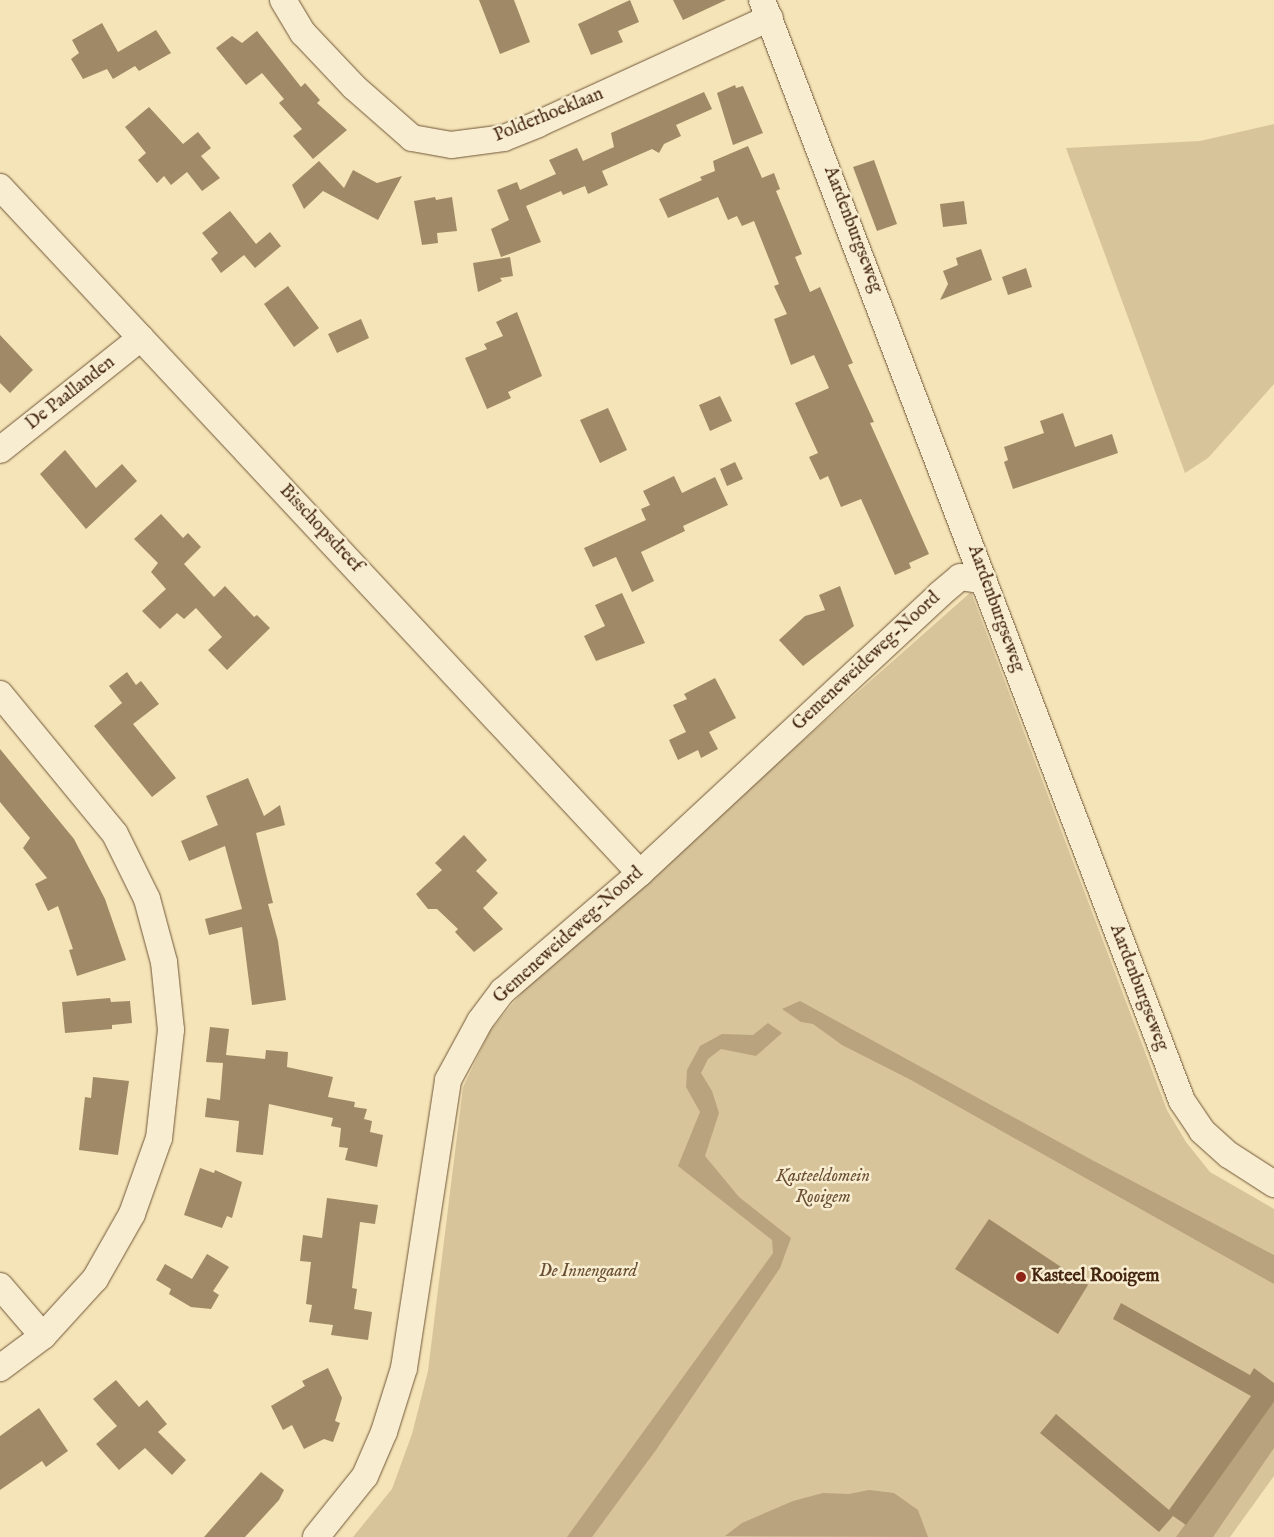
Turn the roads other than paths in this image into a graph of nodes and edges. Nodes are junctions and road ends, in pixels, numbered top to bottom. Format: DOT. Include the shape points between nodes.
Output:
graph roads {
  1 [pos="283,0"];
  2 [pos="766,9"];
  3 [pos="0,187"];
  4 [pos="142,338"];
  5 [pos="0,450"];
  6 [pos="984,580"];
  7 [pos="0,694"];
  8 [pos="640,872"];
  9 [pos="1274,1184"];
  10 [pos="0,1286"];
  11 [pos="43,1336"];
  12 [pos="0,1368"];
  13 [pos="316,1537"];
  1 -- 2 [label="street, Polderhoeklaan" via="303,33 354,87 412,138 451,145 504,138 538,124"];
  2 -- 6 [label="street, Aardenburgseweg"];
  3 -- 4 [label="street, Bisschopsdreef"];
  4 -- 5 [label="street, De Paallanden"];
  4 -- 8 [label="street, Bisschopsdreef"];
  6 -- 8 [label="street, Gemeneweideweg-Noord" via="960,577"];
  6 -- 9 [label="street, Aardenburgseweg" via="1182,1101 1202,1131 1228,1155"];
  7 -- 11 [label="street" via="119,842 147,898 164,962 170,1030 159,1138 132,1214 95,1278"];
  8 -- 13 [label="street, Gemeneweideweg-Noord" via="503,991 462,1049 448,1080 398,1386 384,1432 365,1476"];
  10 -- 11 [label="street"];
  11 -- 12 [label="street"];
}
